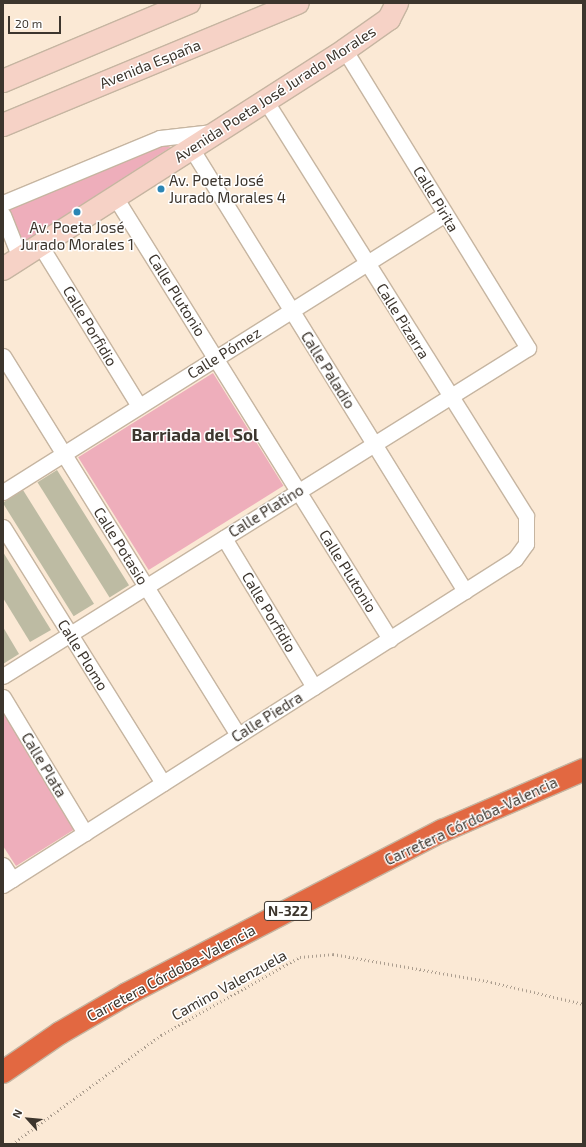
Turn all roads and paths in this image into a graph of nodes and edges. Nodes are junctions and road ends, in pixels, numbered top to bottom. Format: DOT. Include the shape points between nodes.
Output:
graph roads {
  1 [pos="189,3"];
  2 [pos="298,3"];
  3 [pos="397,3"];
  4 [pos="345,50"];
  5 [pos="3,81"];
  6 [pos="266,101"];
  7 [pos="3,125"];
  8 [pos="217,132"];
  9 [pos="191,148"];
  10 [pos="115,197"];
  11 [pos="3,203"];
  12 [pos="445,214"];
  13 [pos="3,215"];
  14 [pos="40,245"];
  15 [pos="367,263"];
  16 [pos="12,264"];
  17 [pos="291,311"];
  18 [pos="528,348"];
  19 [pos="3,356"];
  20 [pos="216,358"];
  21 [pos="450,396"];
  22 [pos="139,406"];
  23 [pos="374,444"];
  24 [pos="64,454"];
  25 [pos="298,491"];
  26 [pos="3,492"];
  27 [pos="3,528"];
  28 [pos="224,538"];
  29 [pos="526,544"];
  30 [pos="146,586"];
  31 [pos="465,591"];
  32 [pos="70,634"];
  33 [pos="390,639"];
  34 [pos="3,676"];
  35 [pos="314,687"];
  36 [pos="3,697"];
  37 [pos="238,735"];
  38 [pos="583,770"];
  39 [pos="163,783"];
  40 [pos="85,833"];
  41 [pos="3,865"];
  42 [pos="8,882"];
  43 [pos="583,1004"];
  44 [pos="3,1072"];
  45 [pos="12,1144"];
  1 -- 5 [label="main road"];
  2 -- 7 [label="main road, Avenida España"];
  3 -- 4 [label="main road, Avenida Poeta José Jurado Morales" via="390,19"];
  4 -- 6 [label="main road, Avenida Poeta José Jurado Morales"];
  4 -- 12 [label="street, Calle Pirita"];
  6 -- 8 [label="main road, Avenida Poeta José Jurado Morales"];
  6 -- 15 [label="street, Calle Pizarra"];
  8 -- 9 [label="main road, Avenida Poeta José Jurado Morales"];
  8 -- 11 [label="street" via="160,138"];
  9 -- 10 [label="main road, Avenida Poeta José Jurado Morales"];
  9 -- 17 [label="street, Calle Paladio"];
  10 -- 14 [label="main road, Avenida Poeta José Jurado Morales"];
  10 -- 20 [label="street, Calle Plutonio"];
  12 -- 15 [label="street, Calle Pómez"];
  12 -- 18 [label="street, Calle Pirita"];
  13 -- 16 [label="street"];
  14 -- 16 [label="main road, Avenida Poeta José Jurado Morales"];
  14 -- 22 [label="street, Calle Porfidio"];
  15 -- 17 [label="street, Calle Pómez"];
  15 -- 21 [label="street, Calle Pizarra"];
  17 -- 20 [label="street, Calle Pómez"];
  17 -- 23 [label="street, Calle Paladio"];
  18 -- 21 [label="street, Calle Platino"];
  19 -- 24 [label="street, Calle Potasio"];
  20 -- 22 [label="street, Calle Pómez"];
  20 -- 25 [label="street, Calle Plutonio"];
  21 -- 23 [label="street, Calle Platino"];
  21 -- 29 [label="street, Calle Pizarra" via="526,516"];
  22 -- 24 [label="street, Calle Pómez"];
  23 -- 25 [label="street, Calle Platino"];
  23 -- 31 [label="street, Calle Paladio"];
  24 -- 26 [label="street, Calle Pómez"];
  24 -- 30 [label="street, Calle Potasio"];
  25 -- 28 [label="street, Calle Platino"];
  25 -- 33 [label="street, Calle Plutonio"];
  27 -- 32 [label="street, Calle Plomo"];
  28 -- 30 [label="street, Calle Platino"];
  28 -- 35 [label="street, Calle Porfidio"];
  29 -- 31 [label="street, Calle Piedra" via="515,559"];
  30 -- 32 [label="street, Calle Platino"];
  30 -- 37 [label="street, Calle Potasio"];
  31 -- 33 [label="street, Calle Piedra"];
  32 -- 34 [label="street, Calle Platino"];
  32 -- 39 [label="street, Calle Plomo"];
  33 -- 35 [label="street, Calle Piedra"];
  35 -- 37 [label="street, Calle Piedra"];
  36 -- 40 [label="street, Calle Plata"];
  37 -- 39 [label="street, Calle Piedra"];
  38 -- 44 [label="highway, Carretera Córdoba-Valencia / N-322" via="442,831 141,986 60,1033"];
  39 -- 40 [label="street, Calle Piedra"];
  40 -- 42 [label="street, Calle Piedra"];
  41 -- 42 [label="street"];
  43 -- 45 [label="path, Camino Valenzuela" via="491,982 333,954 300,957 161,1035"];
}
